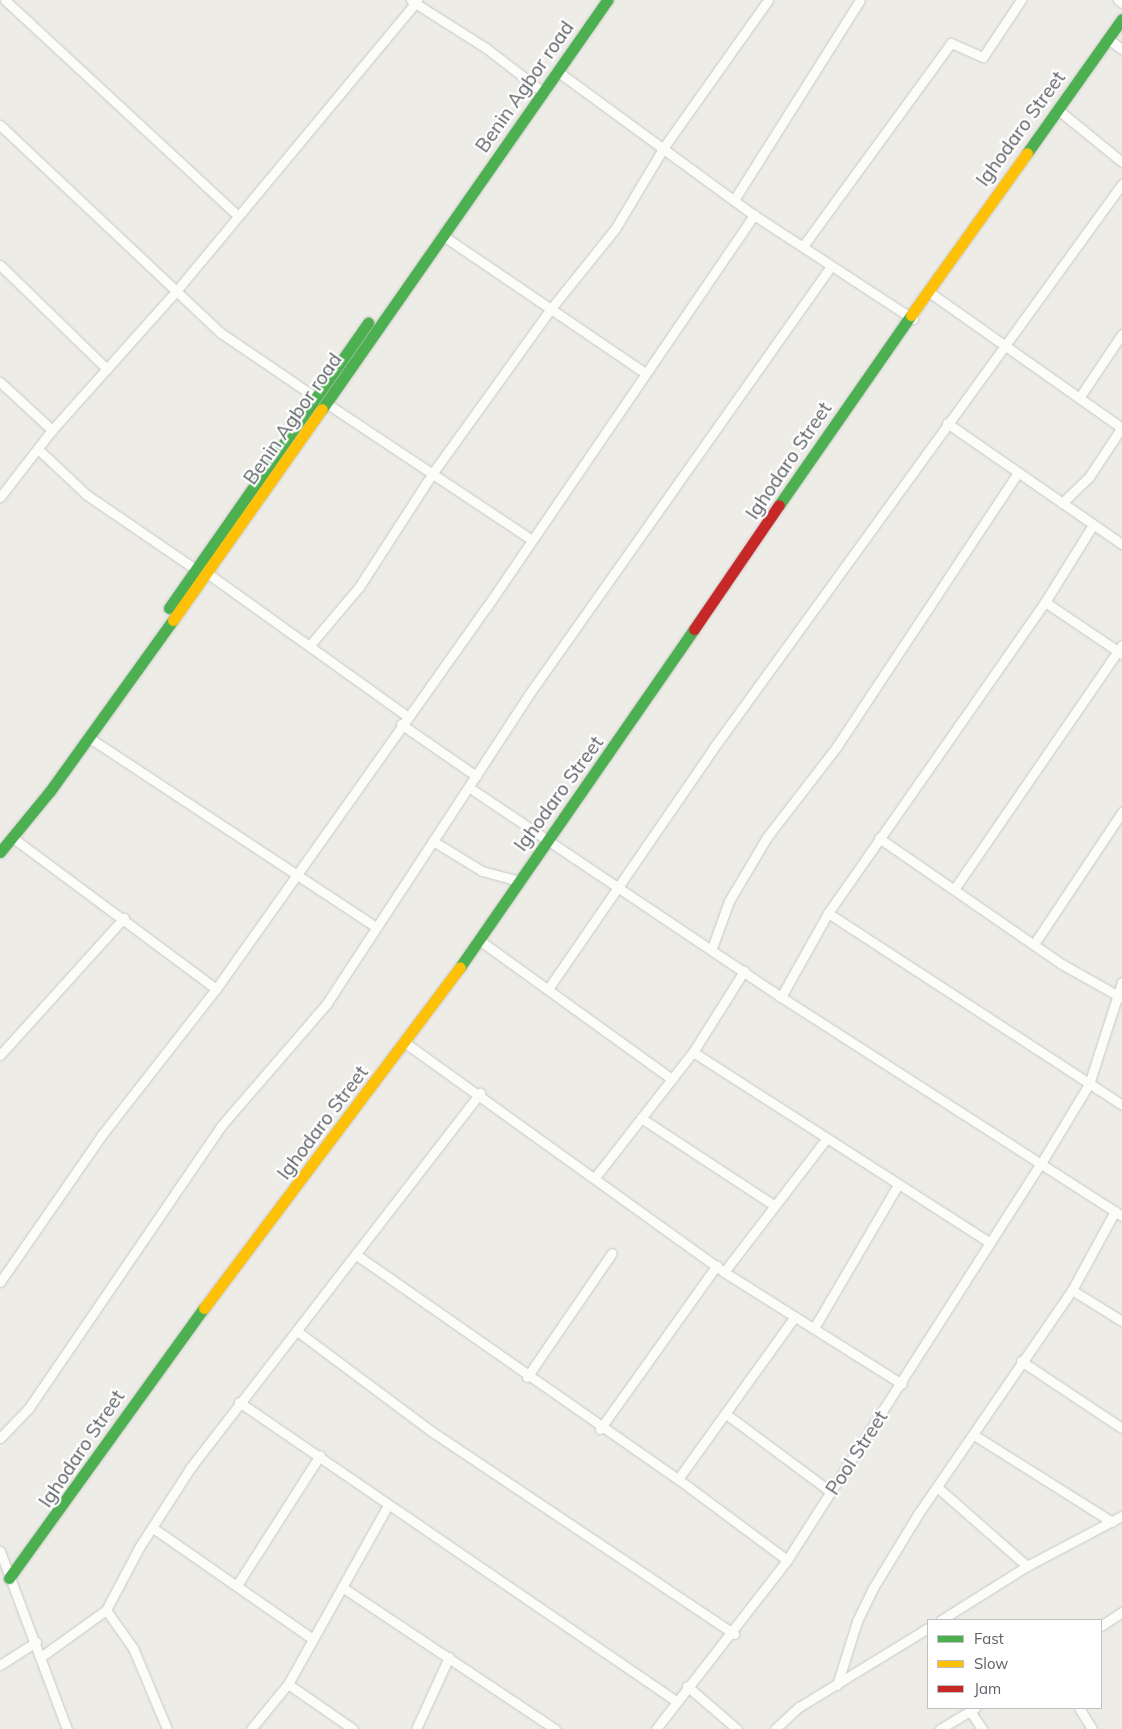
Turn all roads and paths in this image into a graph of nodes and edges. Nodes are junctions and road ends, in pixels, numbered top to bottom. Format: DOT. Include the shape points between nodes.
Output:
graph roads {
  1 [pos="5,0"];
  2 [pos="595,0"];
  3 [pos="607,0"];
  4 [pos="768,0"];
  5 [pos="860,0"];
  6 [pos="1021,0"];
  7 [pos="1118,0"];
  8 [pos="414,1"];
  9 [pos="1122,3"];
  10 [pos="1122,19"];
  11 [pos="1108,39"];
  12 [pos="1122,49"];
  13 [pos="557,71"];
  14 [pos="538,88"];
  15 [pos="1057,109"];
  16 [pos="0,125"];
  17 [pos="664,147"];
  18 [pos="1122,162"];
  19 [pos="1122,184"];
  20 [pos="734,200"];
  21 [pos="754,214"];
  22 [pos="237,215"];
  23 [pos="442,235"];
  24 [pos="803,246"];
  25 [pos="0,265"];
  26 [pos="831,266"];
  27 [pos="177,290"];
  28 [pos="929,292"];
  29 [pos="549,311"];
  30 [pos="913,319"];
  31 [pos="1122,334"];
  32 [pos="1006,342"];
  33 [pos="107,368"];
  34 [pos="645,373"];
  35 [pos="0,382"];
  36 [pos="315,397"];
  37 [pos="1079,398"];
  38 [pos="326,402"];
  39 [pos="947,423"];
  40 [pos="1122,428"];
  41 [pos="52,430"];
  42 [pos="39,450"];
  43 [pos="1018,473"];
  44 [pos="432,474"];
  45 [pos="2,491"];
  46 [pos="1062,503"];
  47 [pos="1093,524"];
  48 [pos="532,540"];
  49 [pos="1122,544"];
  50 [pos="195,569"];
  51 [pos="207,573"];
  52 [pos="1045,602"];
  53 [pos="310,645"];
  54 [pos="1120,650"];
  55 [pos="404,720"];
  56 [pos="88,737"];
  57 [pos="476,776"];
  58 [pos="470,788"];
  59 [pos="1122,812"];
  60 [pos="0,837"];
  61 [pos="13,838"];
  62 [pos="879,838"];
  63 [pos="550,839"];
  64 [pos="433,841"];
  65 [pos="0,852"];
  66 [pos="296,873"];
  67 [pos="519,881"];
  68 [pos="621,886"];
  69 [pos="955,888"];
  70 [pos="828,913"];
  71 [pos="124,918"];
  72 [pos="376,926"];
  73 [pos="479,940"];
  74 [pos="1034,944"];
  75 [pos="712,948"];
  76 [pos="744,971"];
  77 [pos="1122,982"];
  78 [pos="216,989"];
  79 [pos="548,990"];
  80 [pos="1119,996"];
  81 [pos="781,997"];
  82 [pos="404,1042"];
  83 [pos="693,1052"];
  84 [pos="0,1055"];
  85 [pos="672,1079"];
  86 [pos="1089,1084"];
  87 [pos="480,1093"];
  88 [pos="1122,1105"];
  89 [pos="641,1118"];
  90 [pos="827,1138"];
  91 [pos="1040,1166"];
  92 [pos="596,1176"];
  93 [pos="898,1185"];
  94 [pos="775,1206"];
  95 [pos="1118,1213"];
  96 [pos="990,1243"];
  97 [pos="612,1253"];
  98 [pos="358,1256"];
  99 [pos="720,1268"];
  100 [pos="0,1282"];
  101 [pos="1072,1290"];
  102 [pos="794,1319"];
  103 [pos="1122,1321"];
  104 [pos="814,1328"];
  105 [pos="296,1332"];
  106 [pos="1021,1361"];
  107 [pos="526,1377"];
  108 [pos="902,1384"];
  109 [pos="239,1402"];
  110 [pos="726,1414"];
  111 [pos="1122,1428"];
  112 [pos="600,1429"];
  113 [pos="974,1435"];
  114 [pos="0,1438"];
  115 [pos="320,1456"];
  116 [pos="678,1478"];
  117 [pos="937,1487"];
  118 [pos="831,1492"];
  119 [pos="388,1505"];
  120 [pos="1122,1516"];
  121 [pos="1112,1522"];
  122 [pos="154,1528"];
  123 [pos="0,1551"];
  124 [pos="787,1560"];
  125 [pos="1027,1566"];
  126 [pos="9,1578"];
  127 [pos="237,1585"];
  128 [pos="342,1587"];
  129 [pos="106,1610"];
  130 [pos="1121,1615"];
  131 [pos="943,1619"];
  132 [pos="1102,1625"];
  133 [pos="927,1629"];
  134 [pos="734,1634"];
  135 [pos="313,1640"];
  136 [pos="36,1642"];
  137 [pos="42,1656"];
  138 [pos="449,1657"];
  139 [pos="0,1665"];
  140 [pos="288,1684"];
  141 [pos="837,1685"];
  142 [pos="687,1686"];
  143 [pos="676,1701"];
  144 [pos="972,1709"];
  145 [pos="1080,1709"];
  146 [pos="552,1728"];
  147 [pos="67,1729"];
  148 [pos="167,1729"];
  149 [pos="251,1729"];
  150 [pos="353,1729"];
  151 [pos="416,1729"];
  152 [pos="656,1729"];
  153 [pos="737,1729"];
  154 [pos="775,1729"];
  155 [pos="940,1729"];
  156 [pos="982,1729"];
  157 [pos="1092,1729"];
  1 -- 22 [label="street"];
  2 -- 14 [label="main road, Benin Agbor road"];
  3 -- 13 [label="main road, Benin Agbor road"];
  4 -- 17 [label="street"];
  5 -- 20 [label="street"];
  6 -- 24 [label="street" via="983,57 951,43"];
  7 -- 9 [label="street"];
  8 -- 14 [label="street"];
  8 -- 22 [label="street"];
  10 -- 11 [label="main road, Ighodaro Street"];
  11 -- 12 [label="street"];
  11 -- 15 [label="main road, Ighodaro Street"];
  13 -- 14 [label="main road, Benin Agbor road"];
  13 -- 17 [label="street"];
  14 -- 23 [label="main road, Benin Agbor road"];
  14 -- 36 [label="main road, Benin Agbor road"];
  15 -- 18 [label="street"];
  15 -- 28 [label="main road, Ighodaro Street"];
  16 -- 27 [label="street"];
  17 -- 20 [label="street"];
  17 -- 29 [label="street" via="615,229"];
  19 -- 32 [label="street"];
  20 -- 21 [label="street"];
  21 -- 24 [label="street"];
  21 -- 34 [label="street"];
  22 -- 27 [label="street"];
  23 -- 29 [label="street"];
  23 -- 38 [label="main road, Benin Agbor road"];
  24 -- 26 [label="street"];
  25 -- 33 [label="street"];
  26 -- 30 [label="street"];
  26 -- 57 [label="street"];
  27 -- 33 [label="street"];
  27 -- 36 [label="street" via="221,333"];
  28 -- 30 [label="main road, Ighodaro Street"];
  28 -- 32 [label="street"];
  29 -- 34 [label="street"];
  29 -- 44 [label="street"];
  30 -- 63 [label="main road, Ighodaro Street" via="875,366"];
  31 -- 37 [label="street"];
  32 -- 37 [label="street"];
  32 -- 39 [label="street"];
  33 -- 41 [label="street"];
  34 -- 48 [label="street"];
  35 -- 41 [label="street"];
  36 -- 50 [label="main road, Benin Agbor road"];
  37 -- 40 [label="street"];
  38 -- 44 [label="street"];
  38 -- 51 [label="main road, Benin Agbor road"];
  39 -- 43 [label="street"];
  39 -- 68 [label="street"];
  40 -- 46 [label="street" via="1094,470"];
  41 -- 42 [label="street"];
  42 -- 45 [label="street"];
  42 -- 50 [label="street" via="87,495"];
  43 -- 46 [label="street"];
  43 -- 75 [label="street" via="837,746 768,837 729,901"];
  44 -- 48 [label="street"];
  44 -- 53 [label="street" via="359,587"];
  46 -- 47 [label="street"];
  47 -- 49 [label="street"];
  47 -- 52 [label="street"];
  48 -- 55 [label="street"];
  50 -- 60 [label="main road, Benin Agbor road" via="81,732"];
  51 -- 53 [label="street"];
  51 -- 56 [label="main road, Benin Agbor road"];
  52 -- 54 [label="street"];
  52 -- 62 [label="street"];
  53 -- 55 [label="street"];
  54 -- 69 [label="street"];
  55 -- 57 [label="street"];
  55 -- 66 [label="street"];
  56 -- 61 [label="main road, Benin Agbor road"];
  56 -- 66 [label="street"];
  57 -- 58 [label="street"];
  58 -- 63 [label="street"];
  58 -- 64 [label="street"];
  59 -- 74 [label="street"];
  61 -- 65 [label="main road, Benin Agbor road"];
  61 -- 71 [label="street"];
  62 -- 69 [label="street"];
  62 -- 70 [label="street"];
  63 -- 67 [label="main road, Ighodaro Street"];
  63 -- 68 [label="street"];
  64 -- 67 [label="street" via="482,871"];
  64 -- 72 [label="street"];
  66 -- 72 [label="street"];
  66 -- 78 [label="street"];
  67 -- 73 [label="main road, Ighodaro Street"];
  68 -- 75 [label="street"];
  68 -- 79 [label="street"];
  69 -- 74 [label="street"];
  70 -- 81 [label="street"];
  70 -- 86 [label="street"];
  71 -- 78 [label="street"];
  71 -- 84 [label="street"];
  72 -- 114 [label="street" via="296,1045 221,1126 28,1409"];
  73 -- 79 [label="street"];
  73 -- 82 [label="main road, Ighodaro Street"];
  74 -- 80 [label="street"];
  75 -- 76 [label="street"];
  76 -- 81 [label="street"];
  76 -- 83 [label="street"];
  77 -- 80 [label="street, Pool Street"];
  78 -- 100 [label="street" via="101,1136"];
  79 -- 85 [label="street"];
  80 -- 86 [label="street, Pool Street"];
  81 -- 91 [label="street"];
  82 -- 87 [label="street"];
  82 -- 126 [label="main road, Ighodaro Street"];
  83 -- 85 [label="street"];
  83 -- 90 [label="street"];
  85 -- 89 [label="street"];
  86 -- 88 [label="street"];
  86 -- 91 [label="street, Pool Street"];
  87 -- 92 [label="street"];
  87 -- 98 [label="street"];
  89 -- 92 [label="street"];
  89 -- 94 [label="street"];
  90 -- 93 [label="street"];
  90 -- 94 [label="street"];
  91 -- 95 [label="street"];
  91 -- 96 [label="street, Pool Street"];
  92 -- 99 [label="street"];
  93 -- 96 [label="street"];
  93 -- 104 [label="street"];
  94 -- 99 [label="street"];
  95 -- 101 [label="street"];
  96 -- 108 [label="street, Pool Street"];
  97 -- 107 [label="street"];
  98 -- 105 [label="street"];
  98 -- 107 [label="street"];
  99 -- 102 [label="street"];
  99 -- 112 [label="street"];
  101 -- 103 [label="street"];
  101 -- 106 [label="street"];
  102 -- 104 [label="street"];
  102 -- 110 [label="street"];
  104 -- 108 [label="street"];
  105 -- 109 [label="street"];
  105 -- 134 [label="street" via="431,1431"];
  106 -- 111 [label="street"];
  106 -- 113 [label="street"];
  107 -- 112 [label="street"];
  108 -- 118 [label="street, Pool Street"];
  109 -- 115 [label="street"];
  109 -- 122 [label="street"];
  110 -- 116 [label="street"];
  110 -- 118 [label="street"];
  112 -- 116 [label="street"];
  113 -- 117 [label="street"];
  113 -- 121 [label="street"];
  115 -- 119 [label="street"];
  115 -- 127 [label="street"];
  116 -- 124 [label="street"];
  117 -- 125 [label="street"];
  117 -- 141 [label="street" via="861,1613"];
  118 -- 124 [label="street, Pool Street"];
  119 -- 128 [label="street"];
  119 -- 143 [label="street"];
  120 -- 121 [label="street"];
  121 -- 125 [label="street"];
  122 -- 127 [label="street"];
  122 -- 129 [label="street"];
  123 -- 126 [label="street"];
  124 -- 134 [label="street, Pool Street"];
  125 -- 131 [label="street"];
  126 -- 136 [label="street"];
  127 -- 135 [label="street"];
  128 -- 135 [label="street"];
  128 -- 138 [label="street"];
  129 -- 137 [label="street"];
  129 -- 148 [label="street" via="133,1648"];
  130 -- 132 [label="street"];
  133 -- 141 [label="street"];
  134 -- 142 [label="street, Pool Street"];
  135 -- 140 [label="street"];
  136 -- 137 [label="street"];
  136 -- 139 [label="street"];
  137 -- 147 [label="street"];
  138 -- 146 [label="street"];
  138 -- 151 [label="street"];
  140 -- 149 [label="street"];
  140 -- 150 [label="street"];
  141 -- 154 [label="street" via="799,1708"];
  142 -- 143 [label="street, Pool Street"];
  142 -- 153 [label="street"];
  143 -- 152 [label="street, Pool Street"];
  144 -- 155 [label="street"];
  144 -- 156 [label="street"];
  145 -- 157 [label="street"];
}
